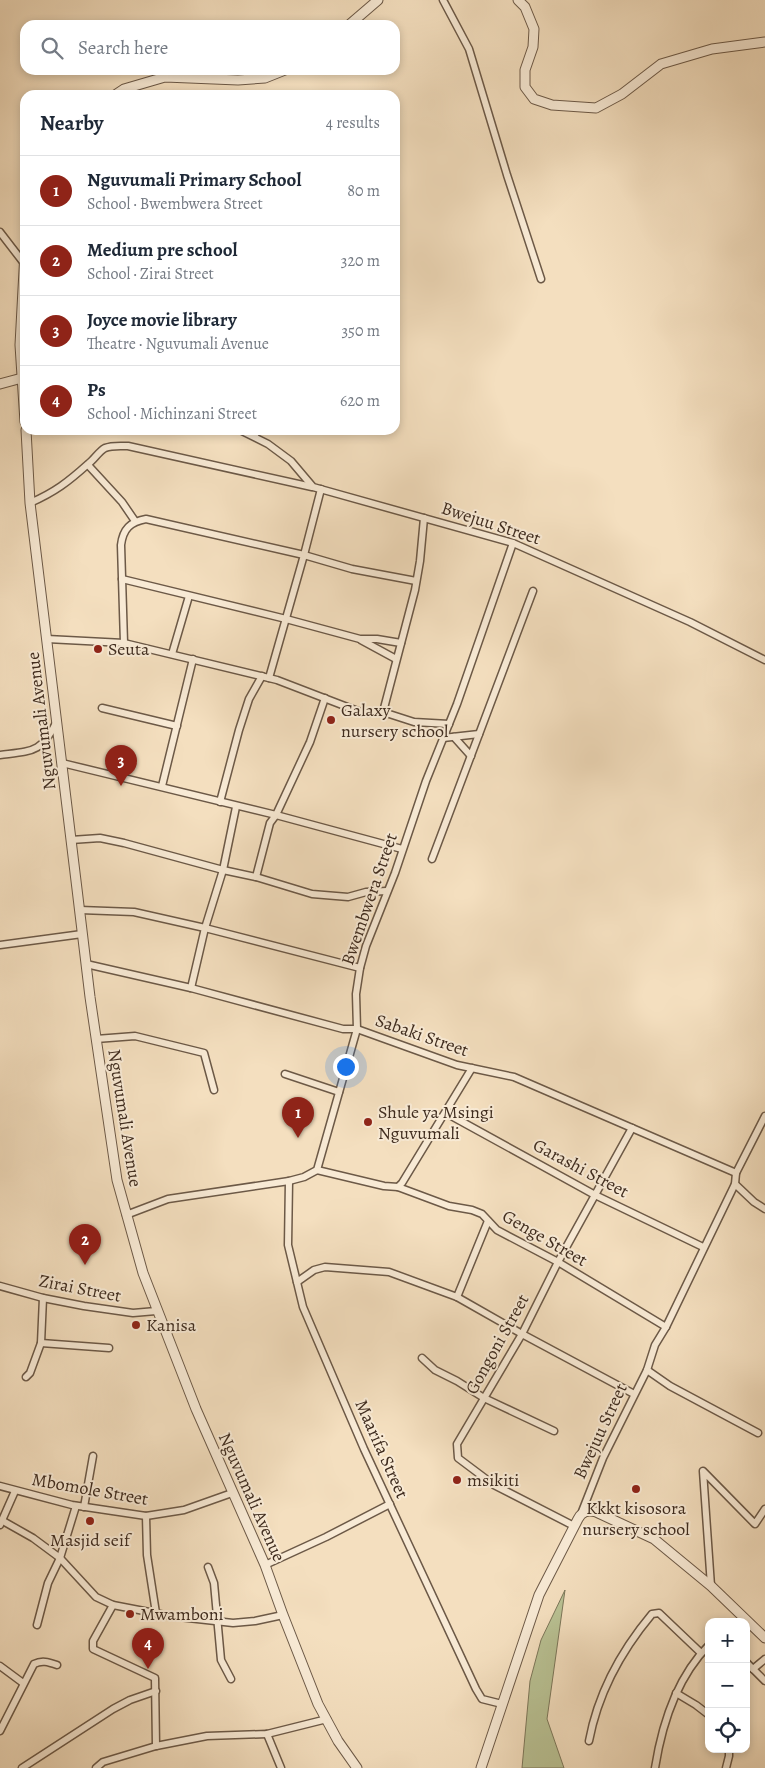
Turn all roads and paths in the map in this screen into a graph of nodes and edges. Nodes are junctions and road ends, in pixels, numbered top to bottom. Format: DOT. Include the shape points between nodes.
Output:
graph roads {
  1 [pos="378,0"];
  2 [pos="443,0"];
  3 [pos="518,0"];
  4 [pos="355,20"];
  5 [pos="765,42"];
  6 [pos="272,75"];
  7 [pos="122,90"];
  8 [pos="0,232"];
  9 [pos="20,258"];
  10 [pos="541,279"];
  11 [pos="20,381"];
  12 [pos="0,384"];
  13 [pos="26,435"];
  14 [pos="254,436"];
  15 [pos="88,465"];
  16 [pos="314,487"];
  17 [pos="321,489"];
  18 [pos="30,503"];
  19 [pos="424,518"];
  20 [pos="135,521"];
  21 [pos="513,543"];
  22 [pos="304,555"];
  23 [pos="122,579"];
  24 [pos="416,581"];
  25 [pos="533,591"];
  26 [pos="189,596"];
  27 [pos="286,619"];
  28 [pos="47,639"];
  29 [pos="360,640"];
  30 [pos="401,643"];
  31 [pos="124,644"];
  32 [pos="172,654"];
  33 [pos="193,659"];
  34 [pos="396,659"];
  35 [pos="765,660"];
  36 [pos="265,677"];
  37 [pos="325,698"];
  38 [pos="102,708"];
  39 [pos="383,712"];
  40 [pos="57,720"];
  41 [pos="449,724"];
  42 [pos="176,726"];
  43 [pos="479,734"];
  44 [pos="454,737"];
  45 [pos="443,738"];
  46 [pos="0,755"];
  47 [pos="471,756"];
  48 [pos="62,763"];
  49 [pos="162,786"];
  50 [pos="220,802"];
  51 [pos="236,806"];
  52 [pos="276,815"];
  53 [pos="71,840"];
  54 [pos="402,849"];
  55 [pos="432,859"];
  56 [pos="223,870"];
  57 [pos="256,877"];
  58 [pos="388,891"];
  59 [pos="80,910"];
  60 [pos="205,928"];
  61 [pos="82,934"];
  62 [pos="0,945"];
  63 [pos="86,964"];
  64 [pos="360,968"];
  65 [pos="191,988"];
  66 [pos="357,1029"];
  67 [pos="96,1039"];
  68 [pos="472,1068"];
  69 [pos="285,1074"];
  70 [pos="214,1090"];
  71 [pos="339,1092"];
  72 [pos="446,1112"];
  73 [pos="765,1116"];
  74 [pos="632,1128"];
  75 [pos="317,1170"];
  76 [pos="736,1173"];
  77 [pos="289,1181"];
  78 [pos="735,1184"];
  79 [pos="398,1187"];
  80 [pos="596,1194"];
  81 [pos="765,1209"];
  82 [pos="126,1215"];
  83 [pos="488,1221"];
  84 [pos="704,1247"];
  85 [pos="558,1262"];
  86 [pos="297,1282"];
  87 [pos="0,1286"];
  88 [pos="457,1296"];
  89 [pos="43,1298"];
  90 [pos="156,1311"];
  91 [pos="666,1327"];
  92 [pos="522,1334"];
  93 [pos="42,1343"];
  94 [pos="109,1348"];
  95 [pos="422,1358"];
  96 [pos="647,1370"];
  97 [pos="26,1377"];
  98 [pos="634,1394"];
  99 [pos="484,1398"];
  100 [pos="554,1431"];
  101 [pos="758,1433"];
  102 [pos="93,1456"];
  103 [pos="0,1486"];
  104 [pos="15,1491"];
  105 [pos="232,1493"];
  106 [pos="390,1504"];
  107 [pos="80,1506"];
  108 [pos="765,1509"];
  109 [pos="581,1514"];
  110 [pos="146,1516"];
  111 [pos="1,1523"];
  112 [pos="574,1526"];
  113 [pos="60,1558"];
  114 [pos="265,1564"];
  115 [pos="208,1568"];
  116 [pos="711,1586"];
  117 [pos="113,1605"];
  118 [pos="156,1613"];
  119 [pos="283,1615"];
  120 [pos="218,1621"];
  121 [pos="37,1625"];
  122 [pos="765,1638"];
  123 [pos="705,1649"];
  124 [pos="701,1653"];
  125 [pos="765,1659"];
  126 [pos="747,1663"];
  127 [pos="57,1665"];
  128 [pos="0,1666"];
  129 [pos="753,1669"];
  130 [pos="231,1679"];
  131 [pos="765,1681"];
  132 [pos="23,1683"];
  133 [pos="156,1692"];
  134 [pos="676,1693"];
  135 [pos="502,1704"];
  136 [pos="705,1712"];
  137 [pos="327,1719"];
  138 [pos="0,1731"];
  139 [pos="267,1734"];
  140 [pos="589,1741"];
  141 [pos="156,1746"];
  142 [pos="729,1753"];
  143 [pos="101,1767"];
  144 [pos="22,1768"];
  145 [pos="281,1768"];
  146 [pos="357,1768"];
  147 [pos="481,1768"];
  148 [pos="655,1768"];
  149 [pos="726,1768"];
  1 -- 4 [label="street"];
  2 -- 10 [label="street" via="469,49"];
  3 -- 5 [label="street" via="525,7 534,29 533,47 525,70 525,87 534,99 552,105 596,108 622,94 661,64 712,49"];
  6 -- 7 [label="street" via="238,80 166,77"];
  8 -- 9 [label="street"];
  11 -- 12 [label="street"];
  13 -- 18 [label="street, Nguvumali Avenue"];
  14 -- 16 [label="street" via="291,461"];
  15 -- 16 [label="street, Bwejuu Street" via="104,448 128,446"];
  15 -- 18 [label="street, Bwejuu Street" via="51,494"];
  15 -- 20 [label="street"];
  16 -- 17 [label="street, Bwejuu Street"];
  17 -- 19 [label="street, Bwejuu Street"];
  17 -- 22 [label="street"];
  18 -- 28 [label="street, Nguvumali Avenue"];
  19 -- 21 [label="street, Bwejuu Street"];
  19 -- 24 [label="street"];
  20 -- 22 [label="street" via="146,519"];
  20 -- 23 [label="street" via="122,534"];
  21 -- 35 [label="street, Bwejuu Street" via="690,622"];
  21 -- 41 [label="street, Bwembwera Street"];
  22 -- 24 [label="street" via="352,569"];
  22 -- 27 [label="street"];
  23 -- 26 [label="street"];
  23 -- 31 [label="street"];
  24 -- 30 [label="street"];
  25 -- 43 [label="street"];
  26 -- 27 [label="street"];
  26 -- 32 [label="street"];
  27 -- 29 [label="street"];
  27 -- 36 [label="street"];
  28 -- 31 [label="street"];
  28 -- 40 [label="street, Nguvumali Avenue"];
  29 -- 30 [label="street"];
  29 -- 34 [label="street"];
  30 -- 34 [label="street"];
  31 -- 32 [label="street"];
  32 -- 33 [label="street"];
  33 -- 36 [label="street"];
  33 -- 42 [label="street"];
  34 -- 39 [label="street"];
  36 -- 37 [label="street"];
  36 -- 50 [label="street" via="249,699"];
  37 -- 39 [label="street" via="363,714"];
  37 -- 52 [label="street" via="310,742"];
  38 -- 42 [label="street"];
  39 -- 41 [label="street" via="414,722"];
  40 -- 46 [label="street" via="40,747"];
  40 -- 48 [label="street, Nguvumali Avenue"];
  41 -- 45 [label="street, Bwembwera Street"];
  42 -- 49 [label="street"];
  43 -- 44 [label="street"];
  43 -- 47 [label="street"];
  44 -- 45 [label="street"];
  44 -- 47 [label="street"];
  45 -- 54 [label="street, Bwembwera Street"];
  47 -- 55 [label="street"];
  48 -- 49 [label="street"];
  48 -- 53 [label="street, Nguvumali Avenue"];
  49 -- 50 [label="street"];
  50 -- 51 [label="street"];
  51 -- 52 [label="street"];
  51 -- 56 [label="street"];
  52 -- 54 [label="street"];
  52 -- 57 [label="street" via="270,823"];
  53 -- 56 [label="street" via="100,838 124,842"];
  53 -- 59 [label="street, Nguvumali Avenue"];
  54 -- 58 [label="street, Bwembwera Street"];
  56 -- 57 [label="street"];
  56 -- 60 [label="street"];
  57 -- 58 [label="street" via="312,894 348,897"];
  58 -- 64 [label="street, Bwembwera Street"];
  59 -- 60 [label="street" via="134,912"];
  59 -- 61 [label="street, Nguvumali Avenue"];
  60 -- 64 [label="street"];
  60 -- 65 [label="street"];
  61 -- 62 [label="street"];
  61 -- 63 [label="street, Nguvumali Avenue"];
  63 -- 65 [label="street, Sabaki Street"];
  63 -- 67 [label="street, Nguvumali Avenue"];
  64 -- 66 [label="street, Bwembwera Street" via="356,994"];
  65 -- 66 [label="street, Sabaki Street" via="343,1029"];
  66 -- 68 [label="street, Sabaki Street"];
  66 -- 71 [label="street, Bwembwera Street"];
  67 -- 70 [label="street" via="135,1036 204,1053"];
  67 -- 82 [label="street, Nguvumali Avenue" via="117,1180"];
  68 -- 72 [label="street"];
  68 -- 74 [label="street, Sabaki Street" via="514,1077"];
  69 -- 71 [label="street"];
  71 -- 75 [label="street, Bwembwera Street"];
  72 -- 79 [label="street"];
  72 -- 80 [label="street, Garashi Street"];
  73 -- 76 [label="street, Bwejuu Street"];
  74 -- 76 [label="street, Sabaki Street"];
  74 -- 80 [label="street, Gongoni Street"];
  75 -- 77 [label="street"];
  75 -- 79 [label="street, Genge Street"];
  76 -- 78 [label="street, Bwejuu Street"];
  77 -- 82 [label="street" via="168,1199"];
  77 -- 86 [label="street, Maarifa Street" via="288,1245"];
  78 -- 81 [label="street"];
  78 -- 84 [label="street, Bwejuu Street"];
  79 -- 83 [label="street, Genge Street" via="449,1206 472,1210"];
  80 -- 84 [label="street, Garashi Street"];
  80 -- 85 [label="street, Gongoni Street"];
  82 -- 90 [label="street, Nguvumali Avenue"];
  83 -- 85 [label="street, Genge Street" via="497,1230"];
  83 -- 88 [label="street"];
  84 -- 91 [label="street, Bwejuu Street"];
  85 -- 91 [label="street, Genge Street"];
  85 -- 92 [label="street, Gongoni Street"];
  86 -- 88 [label="street" via="314,1270 325,1267 381,1271"];
  86 -- 106 [label="street, Maarifa Street" via="303,1307"];
  87 -- 89 [label="street, Zirai Street"];
  88 -- 92 [label="street"];
  89 -- 90 [label="street, Zirai Street" via="134,1313"];
  89 -- 93 [label="street"];
  90 -- 105 [label="street, Nguvumali Avenue"];
  91 -- 96 [label="street, Bwejuu Street" via="655,1345"];
  92 -- 98 [label="street"];
  92 -- 99 [label="street, Gongoni Street"];
  93 -- 94 [label="street"];
  93 -- 97 [label="street"];
  95 -- 99 [label="street" via="435,1370"];
  96 -- 98 [label="street, Bwejuu Street"];
  96 -- 101 [label="street" via="670,1386"];
  98 -- 109 [label="street, Bwejuu Street" via="603,1458"];
  99 -- 100 [label="street"];
  99 -- 112 [label="street, Gongoni Street" via="457,1444 458,1458 494,1485"];
  102 -- 107 [label="street"];
  103 -- 104 [label="street, Mbomole Street"];
  104 -- 107 [label="street, Mbomole Street"];
  104 -- 111 [label="street"];
  105 -- 110 [label="street, Mbomole Street" via="184,1510"];
  105 -- 114 [label="street, Nguvumali Avenue"];
  106 -- 114 [label="street"];
  106 -- 135 [label="street, Maarifa Street" via="482,1699"];
  107 -- 110 [label="street, Mbomole Street"];
  107 -- 113 [label="street"];
  108 -- 116 [label="street" via="755,1524 704,1472"];
  109 -- 112 [label="street, Bwejuu Street"];
  109 -- 116 [label="street" via="590,1510 596,1512 654,1539"];
  110 -- 118 [label="street" via="147,1555"];
  111 -- 113 [label="street" via="33,1538"];
  112 -- 135 [label="street, Bwejuu Street" via="539,1595"];
  113 -- 117 [label="street" via="90,1592"];
  113 -- 121 [label="street" via="48,1583"];
  114 -- 119 [label="street, Nguvumali Avenue"];
  115 -- 120 [label="street" via="214,1583"];
  116 -- 122 [label="street"];
  117 -- 118 [label="street"];
  117 -- 133 [label="street" via="93,1641 93,1649 156,1678"];
  118 -- 120 [label="street"];
  119 -- 120 [label="street" via="255,1622"];
  119 -- 137 [label="street, Nguvumali Avenue"];
  120 -- 130 [label="street" via="221,1660"];
  123 -- 124 [label="street"];
  124 -- 134 [label="street"];
  124 -- 140 [label="street" via="659,1613 652,1614 621,1655 593,1720"];
  125 -- 129 [label="street"];
  126 -- 129 [label="street"];
  127 -- 132 [label="street" via="46,1661 34,1664"];
  128 -- 132 [label="street"];
  129 -- 131 [label="street"];
  132 -- 138 [label="street"];
  133 -- 141 [label="street"];
  133 -- 144 [label="street" via="113,1709"];
  134 -- 136 [label="street"];
  134 -- 148 [label="street" via="659,1744"];
  135 -- 147 [label="street, Bwejuu Street"];
  137 -- 139 [label="street"];
  137 -- 146 [label="street, Nguvumali Avenue"];
  139 -- 141 [label="street" via="207,1736"];
  139 -- 145 [label="street"];
  141 -- 143 [label="street"];
  142 -- 149 [label="street"];
}
